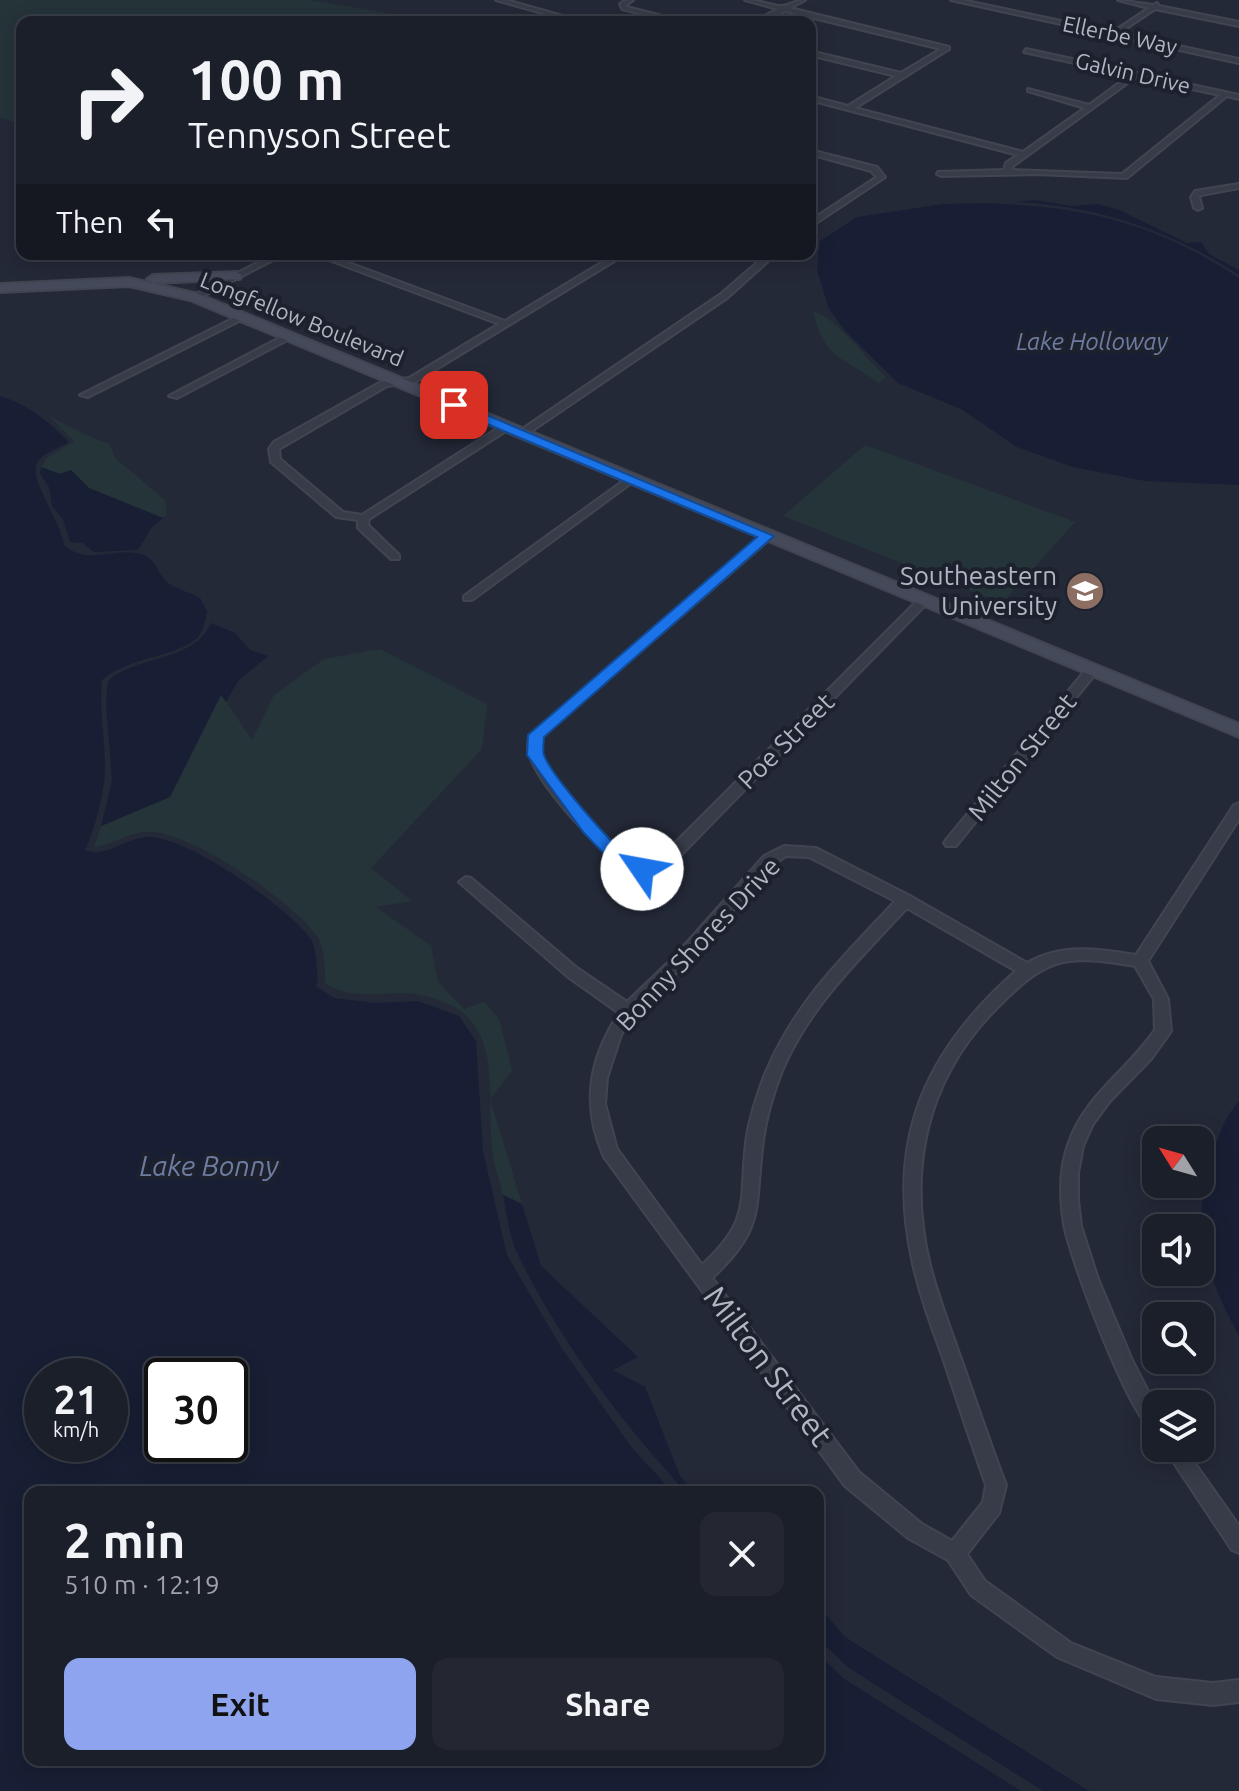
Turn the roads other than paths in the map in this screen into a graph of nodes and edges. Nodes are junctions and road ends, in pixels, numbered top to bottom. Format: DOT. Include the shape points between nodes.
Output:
graph roads {
  1 [pos="502,0"];
  2 [pos="630,0"];
  3 [pos="748,0"];
  4 [pos="802,0"];
  5 [pos="954,0"];
  6 [pos="1121,0"];
  7 [pos="1165,0"];
  8 [pos="1154,7"];
  9 [pos="784,8"];
  10 [pos="559,16"];
  11 [pos="659,16"];
  12 [pos="768,16"];
  13 [pos="1239,24"];
  14 [pos="1114,34"];
  15 [pos="1026,51"];
  16 [pos="816,54"];
  17 [pos="1239,61"];
  18 [pos="1136,74"];
  19 [pos="903,76"];
  20 [pos="1030,90"];
  21 [pos="1226,94"];
  22 [pos="1239,97"];
  23 [pos="816,100"];
  24 [pos="1090,107"];
  25 [pos="849,108"];
  26 [pos="816,154"];
  27 [pos="1024,154"];
  28 [pos="1008,172"];
  29 [pos="941,174"];
  30 [pos="1231,184"];
  31 [pos="1198,208"];
  32 [pos="816,221"];
  33 [pos="269,260"];
  34 [pos="333,260"];
  35 [pos="612,260"];
  36 [pos="765,260"];
  37 [pos="236,276"];
  38 [pos="129,282"];
  39 [pos="0,288"];
  40 [pos="194,297"];
  41 [pos="241,318"];
  42 [pos="506,324"];
  43 [pos="288,337"];
  44 [pos="397,382"];
  45 [pos="85,395"];
  46 [pos="174,396"];
  47 [pos="506,427"];
  48 [pos="521,434"];
  49 [pos="630,479"];
  50 [pos="364,518"];
  51 [pos="767,536"];
  52 [pos="395,557"];
  53 [pos="468,598"];
  54 [pos="924,600"];
  55 [pos="1092,670"];
  56 [pos="1239,731"];
  57 [pos="1239,808"];
  58 [pos="951,843"];
  59 [pos="466,882"];
  60 [pos="905,900"];
  61 [pos="1140,961"];
  62 [pos="1027,970"];
  63 [pos="628,1011"];
  64 [pos="701,1277"];
  65 [pos="1142,1400"];
  66 [pos="1183,1462"];
  67 [pos="1239,1543"];
  68 [pos="955,1553"];
  69 [pos="1239,1691"];
  1 -- 10 [label="street"];
  2 -- 11 [label="street" via="624,8"];
  3 -- 9 [label="street"];
  4 -- 9 [label="street"];
  5 -- 14 [label="street, Ellerbe Way"];
  6 -- 8 [label="street"];
  7 -- 8 [label="street"];
  8 -- 13 [label="street"];
  8 -- 14 [label="street"];
  9 -- 12 [label="street"];
  9 -- 19 [label="street" via="947,48"];
  14 -- 17 [label="street, Ellerbe Way"];
  15 -- 18 [label="street, Galvin Drive"];
  16 -- 19 [label="street"];
  18 -- 21 [label="street, Galvin Drive"];
  18 -- 24 [label="street"];
  19 -- 25 [label="street"];
  20 -- 24 [label="street"];
  21 -- 22 [label="street, Galvin Drive"];
  21 -- 28 [label="street" via="1118,178"];
  23 -- 25 [label="street"];
  24 -- 27 [label="street"];
  25 -- 27 [label="street"];
  26 -- 32 [label="street" via="879,172 881,177"];
  27 -- 28 [label="street"];
  28 -- 29 [label="street"];
  30 -- 31 [label="street" via="1198,193"];
  33 -- 37 [label="street"];
  34 -- 42 [label="street"];
  35 -- 42 [label="street"];
  36 -- 48 [label="street" via="724,296"];
  37 -- 38 [label="street"];
  37 -- 40 [label="street"];
  38 -- 39 [label="street, Longfellow Boulevard"];
  38 -- 40 [label="street, Longfellow Boulevard"];
  40 -- 41 [label="street, Longfellow Boulevard"];
  41 -- 43 [label="street, Longfellow Boulevard"];
  41 -- 45 [label="street"];
  42 -- 44 [label="street" via="412,380"];
  43 -- 44 [label="street, Longfellow Boulevard"];
  43 -- 46 [label="street"];
  44 -- 47 [label="street, Longfellow Boulevard"];
  44 -- 50 [label="street" via="384,384 274,449 279,464 340,515"];
  47 -- 48 [label="street, Longfellow Boulevard"];
  47 -- 50 [label="street"];
  48 -- 49 [label="street, Longfellow Boulevard"];
  49 -- 51 [label="street, Longfellow Boulevard"];
  49 -- 53 [label="street"];
  50 -- 52 [label="street" via="362,526"];
  51 -- 54 [label="street, Longfellow Boulevard"];
  51 -- 54 [label="street, Poe Street" via="536,735 535,755 563,795 623,861 642,869 671,856"];
  54 -- 55 [label="street, Longfellow Boulevard"];
  55 -- 56 [label="street, Longfellow Boulevard"];
  55 -- 58 [label="street, Milton Street"];
  57 -- 61 [label="street"];
  59 -- 63 [label="street" via="572,972"];
  60 -- 62 [label="street, Bonny Shores Drive"];
  60 -- 63 [label="street, Bonny Shores Drive" via="811,852 784,851 769,860"];
  60 -- 64 [label="street, Milton Street" via="834,973 784,1048 756,1130 749,1212 741,1233"];
  61 -- 62 [label="street" via="1067,955"];
  61 -- 65 [label="street" via="1161,999 1163,1031 1086,1121 1076,1145 1068,1200 1080,1257"];
  62 -- 68 [label="street" via="954,1045 921,1114 912,1169 927,1286 996,1485 992,1506"];
  63 -- 64 [label="street, Bonny Shores Drive" via="614,1033 599,1078 597,1104 603,1128 610,1152"];
  64 -- 68 [label="street, Milton Street" via="852,1479 905,1523"];
  66 -- 67 [label="street"];
  68 -- 69 [label="street" via="978,1588 1075,1656 1156,1688"];
}
